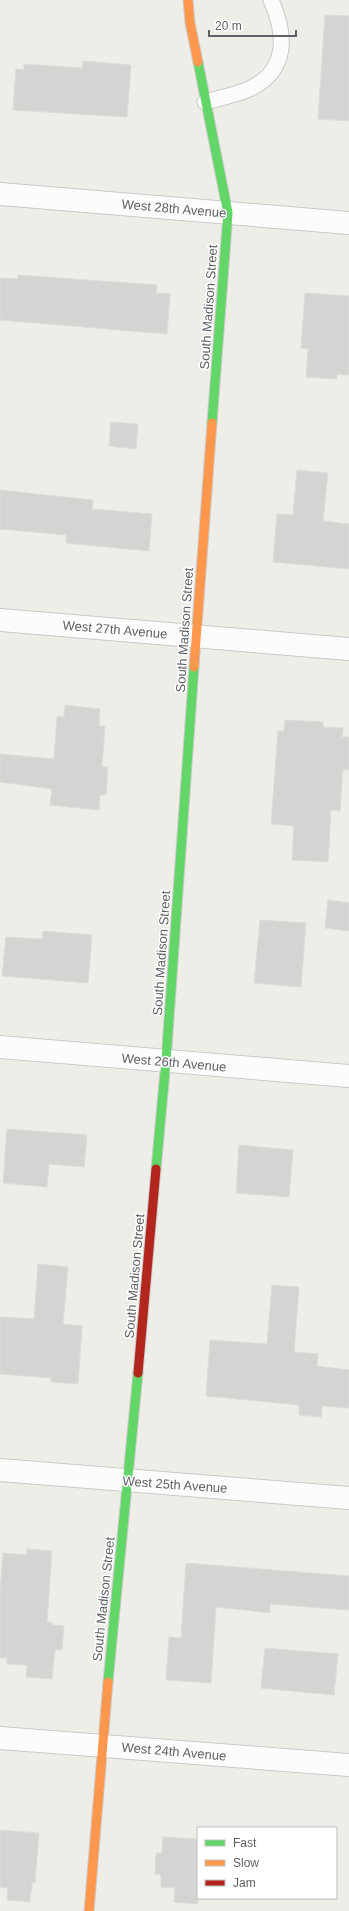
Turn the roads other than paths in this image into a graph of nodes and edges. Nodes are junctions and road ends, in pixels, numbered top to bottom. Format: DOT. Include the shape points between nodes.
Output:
graph roads {
  1 [pos="188,0"];
  2 [pos="271,0"];
  3 [pos="205,102"];
  4 [pos="0,194"];
  5 [pos="228,213"];
  6 [pos="349,222"];
  7 [pos="0,620"];
  8 [pos="196,636"];
  9 [pos="349,649"];
  10 [pos="0,1047"];
  11 [pos="166,1061"];
  12 [pos="349,1076"];
  13 [pos="0,1470"];
  14 [pos="128,1480"];
  15 [pos="349,1498"];
  16 [pos="0,1738"];
  17 [pos="102,1746"];
  18 [pos="349,1765"];
  19 [pos="89,1911"];
  1 -- 3 [label="street, South Madison Street"];
  2 -- 3 [label="lane" via="281,26 281,53 271,73 251,89"];
  3 -- 5 [label="street, South Madison Street"];
  4 -- 5 [label="street, West 28th Avenue"];
  5 -- 6 [label="street, West 28th Avenue"];
  5 -- 8 [label="street, South Madison Street"];
  7 -- 8 [label="street, West 27th Avenue"];
  8 -- 9 [label="street, West 27th Avenue"];
  8 -- 11 [label="street, South Madison Street"];
  10 -- 11 [label="street, West 26th Avenue"];
  11 -- 12 [label="street, West 26th Avenue"];
  11 -- 14 [label="street, South Madison Street"];
  13 -- 14 [label="street, West 25th Avenue"];
  14 -- 15 [label="street, West 25th Avenue"];
  14 -- 17 [label="street, South Madison Street"];
  16 -- 17 [label="street, West 24th Avenue"];
  17 -- 18 [label="street, West 24th Avenue"];
  17 -- 19 [label="street, South Madison Street"];
}
